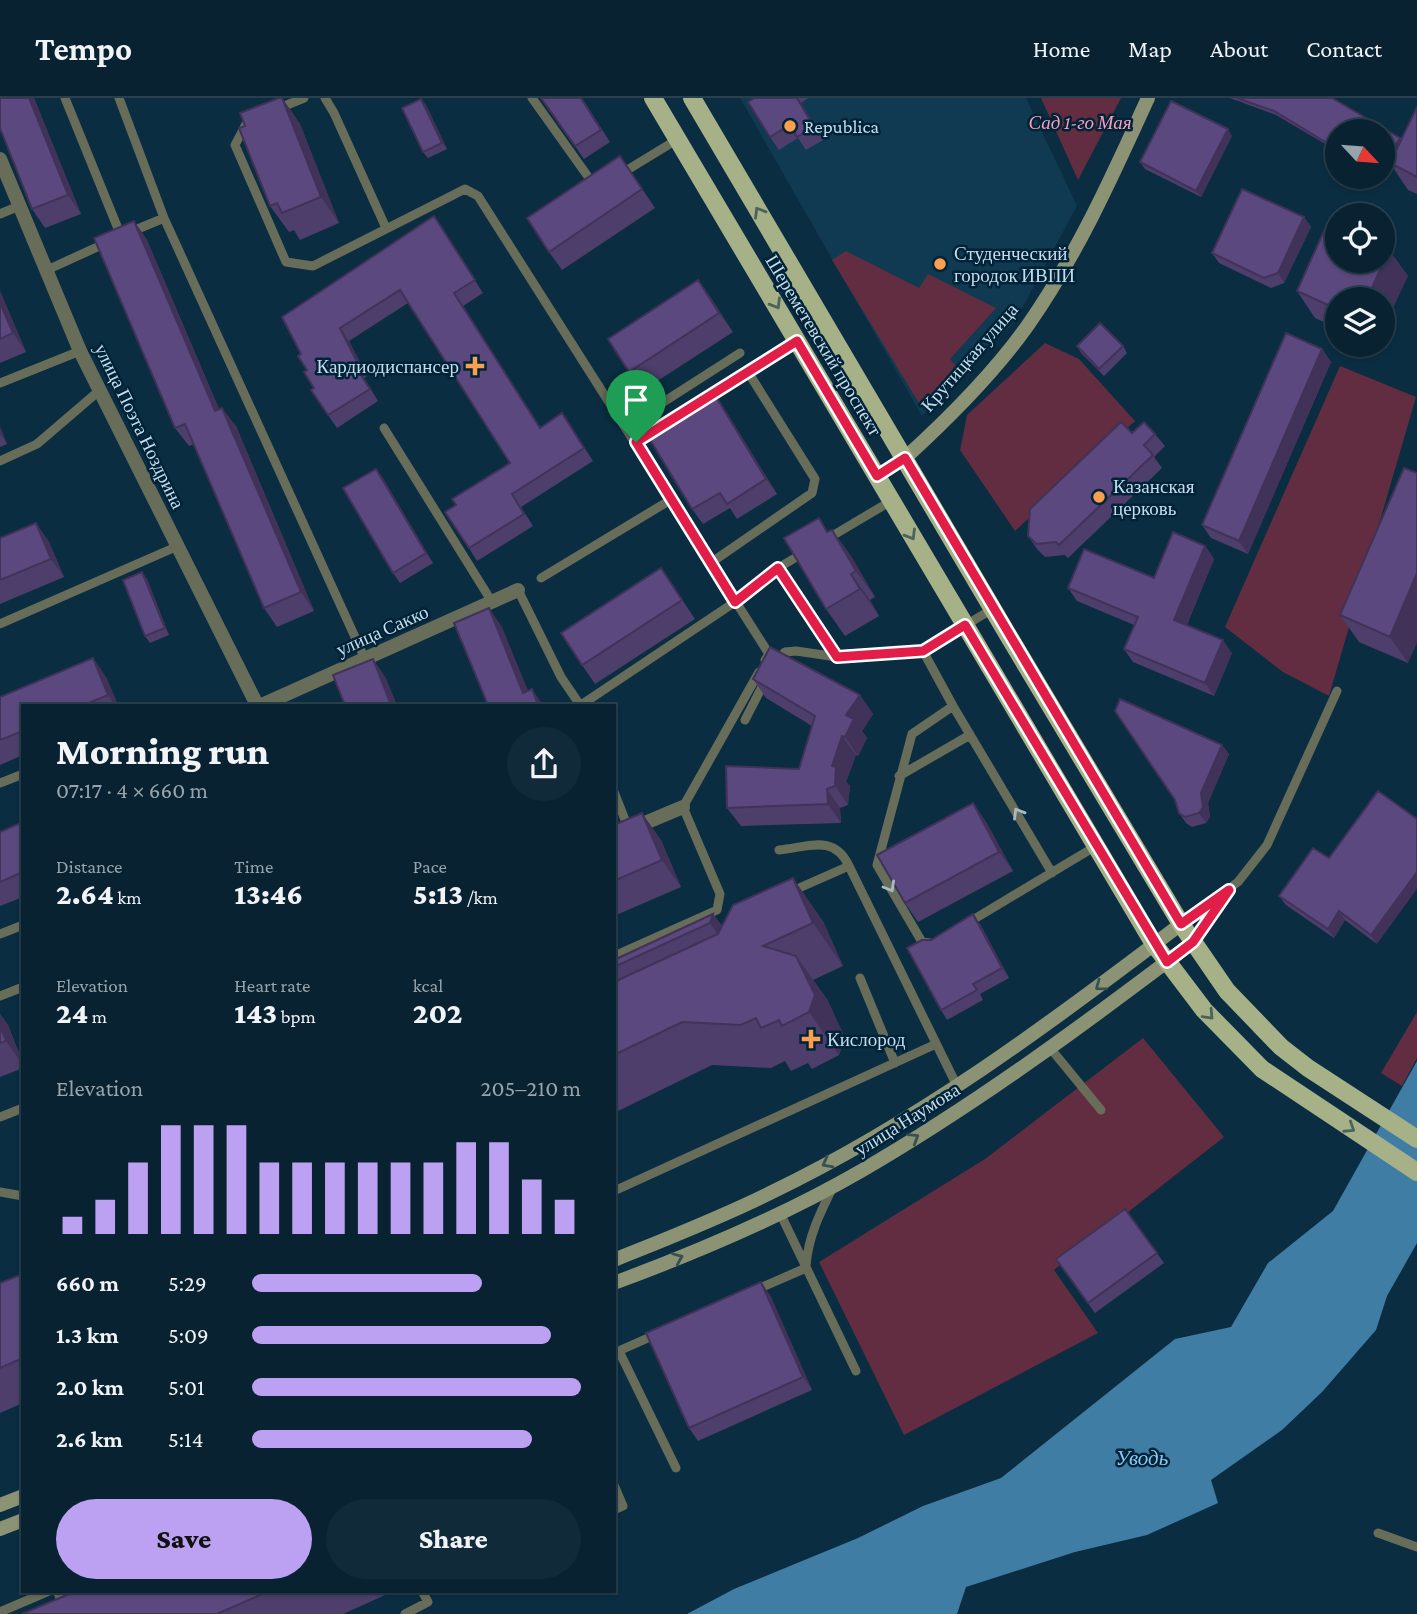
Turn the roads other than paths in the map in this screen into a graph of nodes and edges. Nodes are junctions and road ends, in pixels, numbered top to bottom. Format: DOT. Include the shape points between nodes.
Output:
graph roads {
  1 [pos="65,98"];
  2 [pos="119,98"];
  3 [pos="304,98"];
  4 [pos="324,98"];
  5 [pos="532,98"];
  6 [pos="653,98"];
  7 [pos="692,98"];
  8 [pos="1148,98"];
  9 [pos="271,111"];
  10 [pos="259,116"];
  11 [pos="678,139"];
  12 [pos="0,159"];
  13 [pos="597,189"];
  14 [pos="586,196"];
  15 [pos="19,205"];
  16 [pos="0,214"];
  17 [pos="164,218"];
  18 [pos="386,228"];
  19 [pos="121,236"];
  20 [pos="47,270"];
  21 [pos="797,341"];
  22 [pos="80,351"];
  23 [pos="740,353"];
  24 [pos="748,372"];
  25 [pos="0,383"];
  26 [pos="100,390"];
  27 [pos="626,426"];
  28 [pos="384,428"];
  29 [pos="636,442"];
  30 [pos="905,458"];
  31 [pos="0,461"];
  32 [pos="877,476"];
  33 [pos="672,499"];
  34 [pos="891,501"];
  35 [pos="823,542"];
  36 [pos="178,546"];
  37 [pos="812,548"];
  38 [pos="712,562"];
  39 [pos="778,568"];
  40 [pos="541,578"];
  41 [pos="518,590"];
  42 [pos="492,602"];
  43 [pos="735,602"];
  44 [pos="994,608"];
  45 [pos="0,624"];
  46 [pos="965,625"];
  47 [pos="923,651"];
  48 [pos="837,657"];
  49 [pos="365,659"];
  50 [pos="1337,691"];
  51 [pos="259,704"];
  52 [pos="262,704"];
  53 [pos="579,704"];
  54 [pos="582,704"];
  55 [pos="953,706"];
  56 [pos="745,720"];
  57 [pos="970,735"];
  58 [pos="21,775"];
  59 [pos="899,776"];
  60 [pos="0,783"];
  61 [pos="616,797"];
  62 [pos="683,807"];
  63 [pos="629,830"];
  64 [pos="616,835"];
  65 [pos="1096,846"];
  66 [pos="779,850"];
  67 [pos="849,866"];
  68 [pos="1052,873"];
  69 [pos="1229,890"];
  70 [pos="779,901"];
  71 [pos="1181,924"];
  72 [pos="21,926"];
  73 [pos="958,930"];
  74 [pos="0,934"];
  75 [pos="946,937"];
  76 [pos="1193,942"];
  77 [pos="1154,944"];
  78 [pos="616,955"];
  79 [pos="1167,962"];
  80 [pos="860,978"];
  81 [pos="21,988"];
  82 [pos="0,996"];
  83 [pos="936,1044"];
  84 [pos="1051,1049"];
  85 [pos="895,1063"];
  86 [pos="957,1086"];
  87 [pos="21,1109"];
  88 [pos="1101,1110"];
  89 [pos="0,1117"];
  90 [pos="1417,1139"];
  91 [pos="1417,1172"];
  92 [pos="834,1185"];
  93 [pos="616,1190"];
  94 [pos="0,1192"];
  95 [pos="21,1196"];
  96 [pos="780,1213"];
  97 [pos="616,1259"];
  98 [pos="806,1268"];
  99 [pos="616,1282"];
  100 [pos="744,1295"];
  101 [pos="669,1329"];
  102 [pos="617,1352"];
  103 [pos="856,1371"];
  104 [pos="676,1468"];
  105 [pos="616,1490"];
  106 [pos="21,1497"];
  107 [pos="0,1505"];
  108 [pos="616,1509"];
  109 [pos="21,1521"];
  110 [pos="0,1529"];
  111 [pos="1378,1533"];
  112 [pos="1417,1547"];
  113 [pos="44,1593"];
  114 [pos="58,1593"];
  115 [pos="423,1593"];
  116 [pos="0,1612"];
  117 [pos="67,1614"];
  118 [pos="405,1614"];
  1 -- 19 [label="lane"];
  2 -- 17 [label="lane"];
  3 -- 9 [label="lane"];
  4 -- 18 [label="lane"];
  5 -- 13 [label="lane"];
  6 -- 11 [label="main road, Шереметевский проспект"];
  30 -- 7 [label="main road, Шереметевский проспект, one-way"];
  8 -- 30 [label="street, Крутицкая улица" via="1084,230 1028,326 980,383"];
  10 -- 18 [label="lane" via="248,120 235,145 286,262 313,266"];
  11 -- 13 [label="lane"];
  11 -- 21 [label="main road, Шереметевский проспект, one-way"];
  12 -- 15 [label="street, улица Поэта Ноздрина"];
  13 -- 14 [label="lane"];
  15 -- 16 [label="lane"];
  15 -- 20 [label="street, улица Поэта Ноздрина"];
  17 -- 19 [label="lane"];
  17 -- 49 [label="lane"];
  18 -- 27 [label="lane" via="464,189 478,195"];
  19 -- 20 [label="lane"];
  20 -- 22 [label="street, улица Поэта Ноздрина"];
  21 -- 24 [label="lane"];
  21 -- 32 [label="main road, Шереметевский проспект"];
  22 -- 25 [label="lane"];
  22 -- 26 [label="street, улица Поэта Ноздрина"];
  23 -- 27 [label="lane"];
  24 -- 29 [label="lane"];
  24 -- 38 [label="lane" via="815,479 812,493"];
  26 -- 31 [label="lane" via="37,444"];
  26 -- 36 [label="street, улица Поэта Ноздрина"];
  27 -- 29 [label="lane"];
  28 -- 42 [label="lane"];
  29 -- 33 [label="lane"];
  30 -- 32 [label="main road, Крутицкая улица"];
  30 -- 44 [label="main road, Шереметевский проспект"];
  32 -- 34 [label="main road, Шереметевский проспект"];
  33 -- 38 [label="lane"];
  33 -- 40 [label="lane"];
  34 -- 35 [label="lane"];
  34 -- 46 [label="main road, Шереметевский проспект, one-way"];
  36 -- 45 [label="lane"];
  36 -- 51 [label="street, улица Поэта Ноздрина"];
  37 -- 39 [label="lane"];
  38 -- 43 [label="lane"];
  39 -- 43 [label="lane"];
  39 -- 48 [label="lane"];
  41 -- 42 [label="street, улица Сакко"];
  41 -- 53 [label="lane"];
  42 -- 49 [label="street, улица Сакко"];
  43 -- 54 [label="lane"];
  43 -- 62 [label="lane" via="769,654"];
  44 -- 46 [label="lane"];
  44 -- 71 [label="main road, Шереметевский проспект"];
  46 -- 47 [label="lane"];
  46 -- 65 [label="main road, Шереметевский проспект"];
  47 -- 48 [label="lane"];
  47 -- 55 [label="lane"];
  48 -- 56 [label="lane" via="785,652 774,662"];
  49 -- 52 [label="street, улица Сакко"];
  50 -- 69 [label="lane" via="1267,845"];
  55 -- 57 [label="lane"];
  55 -- 59 [label="lane" via="912,734"];
  57 -- 59 [label="lane"];
  68 -- 57 [label="lane, one-way"];
  58 -- 60 [label="lane"];
  59 -- 75 [label="lane, one-way" via="877,864 922,942 934,944"];
  61 -- 63 [label="lane"];
  62 -- 63 [label="street"];
  62 -- 78 [label="lane" via="720,894 717,910"];
  63 -- 64 [label="street"];
  65 -- 68 [label="lane"];
  65 -- 77 [label="main road, Шереметевский проспект"];
  66 -- 67 [label="lane" via="831,844 842,851"];
  67 -- 70 [label="lane"];
  67 -- 83 [label="lane"];
  68 -- 73 [label="lane"];
  69 -- 71 [label="lane"];
  69 -- 76 [label="lane"];
  71 -- 76 [label="main road, Шереметевский проспект"];
  71 -- 77 [label="street, улица Наумова"];
  72 -- 74 [label="lane"];
  76 -- 79 [label="street, улица Наумова"];
  76 -- 90 [label="main road, Шереметевский проспект" via="1227,991 1281,1047"];
  77 -- 79 [label="main road, Шереметевский проспект"];
  77 -- 86 [label="street, улица Наумова, one-way" via="1037,1033"];
  79 -- 84 [label="street, улица Наумова"];
  79 -- 91 [label="main road, Шереметевский проспект, one-way" via="1204,1010 1252,1059"];
  80 -- 85 [label="lane"];
  81 -- 82 [label="lane"];
  83 -- 85 [label="lane"];
  83 -- 86 [label="lane"];
  84 -- 88 [label="lane"];
  92 -- 84 [label="street, улица Наумова, one-way"];
  85 -- 93 [label="lane"];
  86 -- 97 [label="street, улица Наумова, one-way" via="770,1193"];
  87 -- 89 [label="lane"];
  92 -- 96 [label="street, улица Наумова"];
  92 -- 98 [label="lane" via="816,1221"];
  94 -- 95 [label="lane"];
  96 -- 98 [label="lane"];
  99 -- 96 [label="street, улица Наумова, one-way"];
  98 -- 100 [label="lane"];
  98 -- 103 [label="lane"];
  101 -- 102 [label="lane"];
  102 -- 104 [label="lane"];
  105 -- 108 [label="lane" via="623,1506"];
  106 -- 107 [label="street"];
  109 -- 110 [label="street"];
  111 -- 112 [label="lane"];
  113 -- 116 [label="lane"];
  114 -- 117 [label="lane"];
  115 -- 118 [label="lane" via="428,1602"];
}
